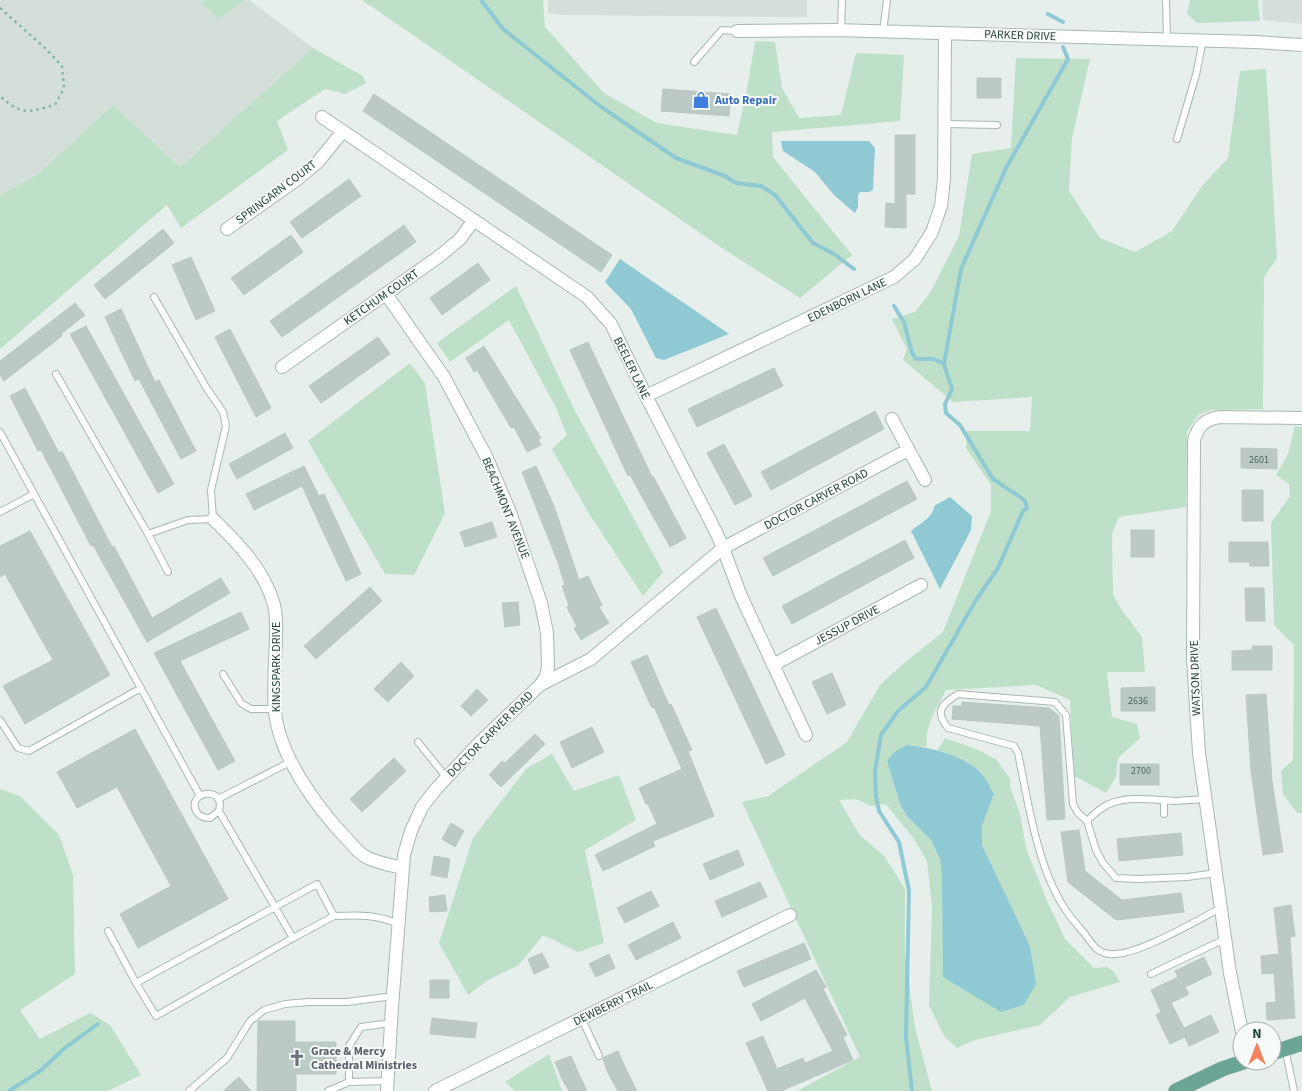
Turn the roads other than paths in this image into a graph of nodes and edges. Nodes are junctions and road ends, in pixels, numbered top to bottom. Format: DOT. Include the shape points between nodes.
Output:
graph roads {
  1 [pos="842,0"];
  2 [pos="887,0"];
  3 [pos="1166,0"];
  4 [pos="841,30"];
  5 [pos="737,31"];
  6 [pos="883,32"];
  7 [pos="945,33"];
  8 [pos="1167,39"];
  9 [pos="1203,40"];
  10 [pos="1302,45"];
  11 [pos="694,62"];
  12 [pos="322,117"];
  13 [pos="944,124"];
  14 [pos="997,124"];
  15 [pos="343,131"];
  16 [pos="1177,139"];
  17 [pos="474,220"];
  18 [pos="227,229"];
  19 [pos="386,294"];
  20 [pos="154,297"];
  21 [pos="282,367"];
  22 [pos="56,374"];
  23 [pos="646,396"];
  24 [pos="1302,418"];
  25 [pos="892,419"];
  26 [pos="0,432"];
  27 [pos="908,450"];
  28 [pos="925,480"];
  29 [pos="34,494"];
  30 [pos="0,512"];
  31 [pos="213,519"];
  32 [pos="148,534"];
  33 [pos="723,548"];
  34 [pos="168,572"];
  35 [pos="921,585"];
  36 [pos="773,665"];
  37 [pos="223,674"];
  38 [pos="540,685"];
  39 [pos="141,688"];
  40 [pos="274,710"];
  41 [pos="0,720"];
  42 [pos="806,735"];
  43 [pos="418,742"];
  44 [pos="292,761"];
  45 [pos="446,778"];
  46 [pos="200,796"];
  47 [pos="218,799"];
  48 [pos="1206,799"];
  49 [pos="1164,800"];
  50 [pos="219,811"];
  51 [pos="1164,814"];
  52 [pos="1087,821"];
  53 [pos="403,868"];
  54 [pos="1216,873"];
  55 [pos="276,908"];
  56 [pos="1221,908"];
  57 [pos="790,915"];
  58 [pos="334,916"];
  59 [pos="398,924"];
  60 [pos="108,931"];
  61 [pos="293,938"];
  62 [pos="1225,939"];
  63 [pos="1151,974"];
  64 [pos="136,984"];
  65 [pos="393,996"];
  66 [pos="582,1018"];
  67 [pos="1240,1021"];
  68 [pos="391,1023"];
  69 [pos="1302,1043"];
  70 [pos="1282,1049"];
  71 [pos="599,1056"];
  72 [pos="1282,1058"];
  73 [pos="1232,1066"];
  74 [pos="349,1082"];
  75 [pos="387,1086"];
  76 [pos="1180,1090"];
  77 [pos="189,1091"];
  78 [pos="328,1091"];
  79 [pos="436,1091"];
  80 [pos="1294,1091"];
  1 -- 4 [label="lane"];
  2 -- 6 [label="lane"];
  3 -- 8 [label="lane"];
  4 -- 5 [label="street, PARKER DRIVE"];
  4 -- 6 [label="street, PARKER DRIVE"];
  5 -- 11 [label="lane" via="722,30"];
  6 -- 7 [label="street, PARKER DRIVE"];
  7 -- 8 [label="street, PARKER DRIVE"];
  7 -- 13 [label="street, EDENBORN LANE"];
  8 -- 9 [label="street, PARKER DRIVE"];
  9 -- 10 [label="street, PARKER DRIVE"];
  9 -- 16 [label="lane"];
  12 -- 15 [label="street, BEELER LANE"];
  13 -- 14 [label="lane"];
  13 -- 23 [label="street, EDENBORN LANE" via="941,206 932,232 915,259 894,277"];
  15 -- 17 [label="street, BEELER LANE"];
  15 -- 18 [label="street, SPRINGARN COURT" via="318,162"];
  17 -- 19 [label="street, KETCHUM COURT" via="454,245"];
  17 -- 23 [label="street, BEELER LANE" via="587,297 603,313"];
  19 -- 21 [label="street, KETCHUM COURT"];
  19 -- 38 [label="street, BEACHMONT AVENUE" via="444,377 489,462 510,512 542,603 548,666"];
  20 -- 31 [label="lane" via="223,412 226,426 211,490"];
  22 -- 32 [label="lane"];
  23 -- 33 [label="street, BEELER LANE"];
  24 -- 48 [label="street, WATSON DRIVE" via="1211,418 1202,423 1194,440 1194,667 1199,753"];
  25 -- 27 [label="street"];
  26 -- 29 [label="lane"];
  27 -- 28 [label="street"];
  27 -- 33 [label="street, DOCTOR CARVER ROAD"];
  29 -- 30 [label="lane"];
  29 -- 39 [label="lane"];
  31 -- 32 [label="lane" via="188,520"];
  31 -- 40 [label="street, KINGSPARK DRIVE" via="247,554 270,591 276,623"];
  32 -- 34 [label="lane"];
  33 -- 36 [label="street, BEELER LANE"];
  33 -- 38 [label="street, DOCTOR CARVER ROAD" via="591,659"];
  35 -- 36 [label="street, JESSUP DRIVE"];
  36 -- 42 [label="street, BEELER LANE"];
  37 -- 40 [label="lane" via="241,703 251,709"];
  38 -- 45 [label="street, DOCTOR CARVER ROAD"];
  39 -- 41 [label="lane" via="29,751 18,748"];
  39 -- 46 [label="lane"];
  40 -- 44 [label="street, KINGSPARK DRIVE" via="276,726"];
  43 -- 45 [label="lane"];
  44 -- 47 [label="lane"];
  44 -- 53 [label="street, KINGSPARK DRIVE" via="326,817 360,853 377,862"];
  45 -- 53 [label="street, DOCTOR CARVER ROAD" via="422,807 411,831"];
  46 -- 47 [label="lane" via="208,793"];
  46 -- 50 [label="lane" via="195,803 198,815 210,818"];
  47 -- 50 [label="lane"];
  48 -- 49 [label="lane"];
  48 -- 54 [label="street, WATSON DRIVE"];
  49 -- 51 [label="lane"];
  49 -- 52 [label="lane" via="1120,801 1103,806"];
  50 -- 55 [label="lane"];
  52 -- 54 [label="lane" via="1096,850 1116,878 1187,877"];
  52 -- 56 [label="lane" via="1073,804 1066,715 1055,702 958,694 945,702 940,711 941,720 948,728 1014,746 1018,752 1035,833 1050,878 1064,908 1097,951 1116,954 1148,945"];
  53 -- 59 [label="street, DOCTOR CARVER ROAD"];
  54 -- 56 [label="street, WATSON DRIVE"];
  55 -- 58 [label="lane" via="317,884"];
  55 -- 61 [label="lane"];
  55 -- 64 [label="lane"];
  56 -- 62 [label="street, WATSON DRIVE"];
  57 -- 66 [label="street, DEWBERRY TRAIL"];
  58 -- 59 [label="lane" via="363,914"];
  58 -- 61 [label="lane"];
  59 -- 65 [label="street, DOCTOR CARVER ROAD"];
  60 -- 64 [label="lane"];
  61 -- 64 [label="lane" via="156,1016"];
  62 -- 63 [label="lane"];
  62 -- 67 [label="street, WATSON DRIVE"];
  65 -- 68 [label="street, DOCTOR CARVER ROAD"];
  65 -- 77 [label="lane" via="347,1002 285,1004 264,1010 250,1021 227,1058"];
  66 -- 71 [label="lane"];
  66 -- 79 [label="street, DEWBERRY TRAIL"];
  68 -- 74 [label="lane" via="361,1027 349,1046"];
  68 -- 75 [label="street, DOCTOR CARVER ROAD"];
  69 -- 70 [label="main road"];
  72 -- 80 [label="lane"];
  73 -- 76 [label="main road"];
  74 -- 75 [label="lane"];
  74 -- 78 [label="lane"];
}
